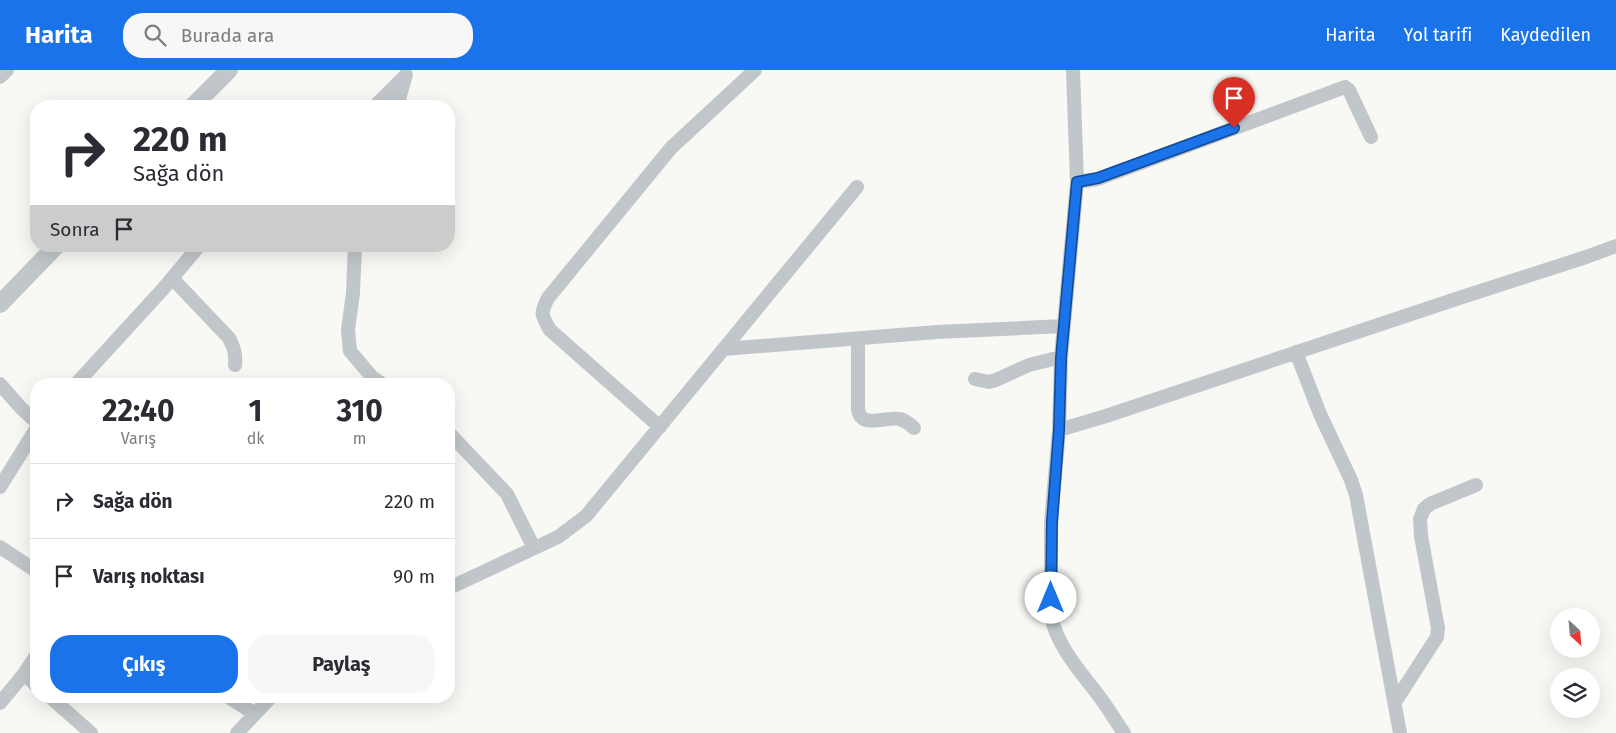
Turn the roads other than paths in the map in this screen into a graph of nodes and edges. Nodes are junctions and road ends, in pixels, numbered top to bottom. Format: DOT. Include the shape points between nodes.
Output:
graph roads {
  1 [pos="7,70"];
  2 [pos="229,70"];
  3 [pos="755,70"];
  4 [pos="1073,70"];
  5 [pos="407,73"];
  6 [pos="0,77"];
  7 [pos="199,100"];
  8 [pos="380,100"];
  9 [pos="399,100"];
  10 [pos="1371,138"];
  11 [pos="1077,182"];
  12 [pos="857,187"];
  13 [pos="1616,246"];
  14 [pos="50,252"];
  15 [pos="194,252"];
  16 [pos="355,252"];
  17 [pos="172,278"];
  18 [pos="0,304"];
  19 [pos="1064,326"];
  20 [pos="858,339"];
  21 [pos="724,350"];
  22 [pos="1296,352"];
  23 [pos="1061,358"];
  24 [pos="235,365"];
  25 [pos="81,378"];
  26 [pos="372,378"];
  27 [pos="975,379"];
  28 [pos="0,384"];
  29 [pos="30,416"];
  30 [pos="660,427"];
  31 [pos="914,428"];
  32 [pos="1059,430"];
  33 [pos="455,438"];
  34 [pos="30,439"];
  35 [pos="1476,485"];
  36 [pos="0,487"];
  37 [pos="0,547"];
  38 [pos="534,548"];
  39 [pos="30,567"];
  40 [pos="455,585"];
  41 [pos="30,665"];
  42 [pos="24,674"];
  43 [pos="30,680"];
  44 [pos="1395,702"];
  45 [pos="0,703"];
  46 [pos="57,703"];
  47 [pos="238,703"];
  48 [pos="265,703"];
  49 [pos="255,714"];
  50 [pos="91,733"];
  51 [pos="237,733"];
  52 [pos="1124,733"];
  53 [pos="1400,733"];
  1 -- 6 [label="street"];
  2 -- 7 [label="street"];
  3 -- 30 [label="street" via="671,148 548,298 542,310 550,330"];
  4 -- 11 [label="street"];
  5 -- 8 [label="street"];
  5 -- 9 [label="street"];
  10 -- 11 [label="street" via="1345,87 1098,178"];
  11 -- 19 [label="street"];
  12 -- 21 [label="street"];
  13 -- 22 [label="street"];
  14 -- 18 [label="street"];
  15 -- 17 [label="street"];
  16 -- 26 [label="street" via="348,330 350,351"];
  17 -- 24 [label="street" via="229,338 236,356"];
  17 -- 25 [label="street"];
  19 -- 20 [label="street"];
  19 -- 23 [label="street"];
  20 -- 21 [label="street"];
  20 -- 31 [label="street" via="860,417 868,420 901,419"];
  21 -- 30 [label="street"];
  22 -- 32 [label="street"];
  22 -- 44 [label="street" via="1320,414 1354,486"];
  23 -- 27 [label="street" via="1029,365 989,382"];
  23 -- 32 [label="street"];
  28 -- 29 [label="street"];
  30 -- 38 [label="street" via="586,516 558,537"];
  32 -- 52 [label="street" via="1052,522 1051,616 1067,654"];
  33 -- 38 [label="street" via="507,494"];
  34 -- 36 [label="street"];
  35 -- 44 [label="street" via="1430,504 1420,519 1437,637"];
  37 -- 39 [label="street"];
  38 -- 40 [label="street"];
  41 -- 42 [label="street"];
  42 -- 43 [label="street"];
  42 -- 45 [label="street"];
  44 -- 53 [label="street"];
  46 -- 50 [label="street"];
  47 -- 49 [label="street"];
  48 -- 49 [label="street"];
  49 -- 51 [label="street"];
}
